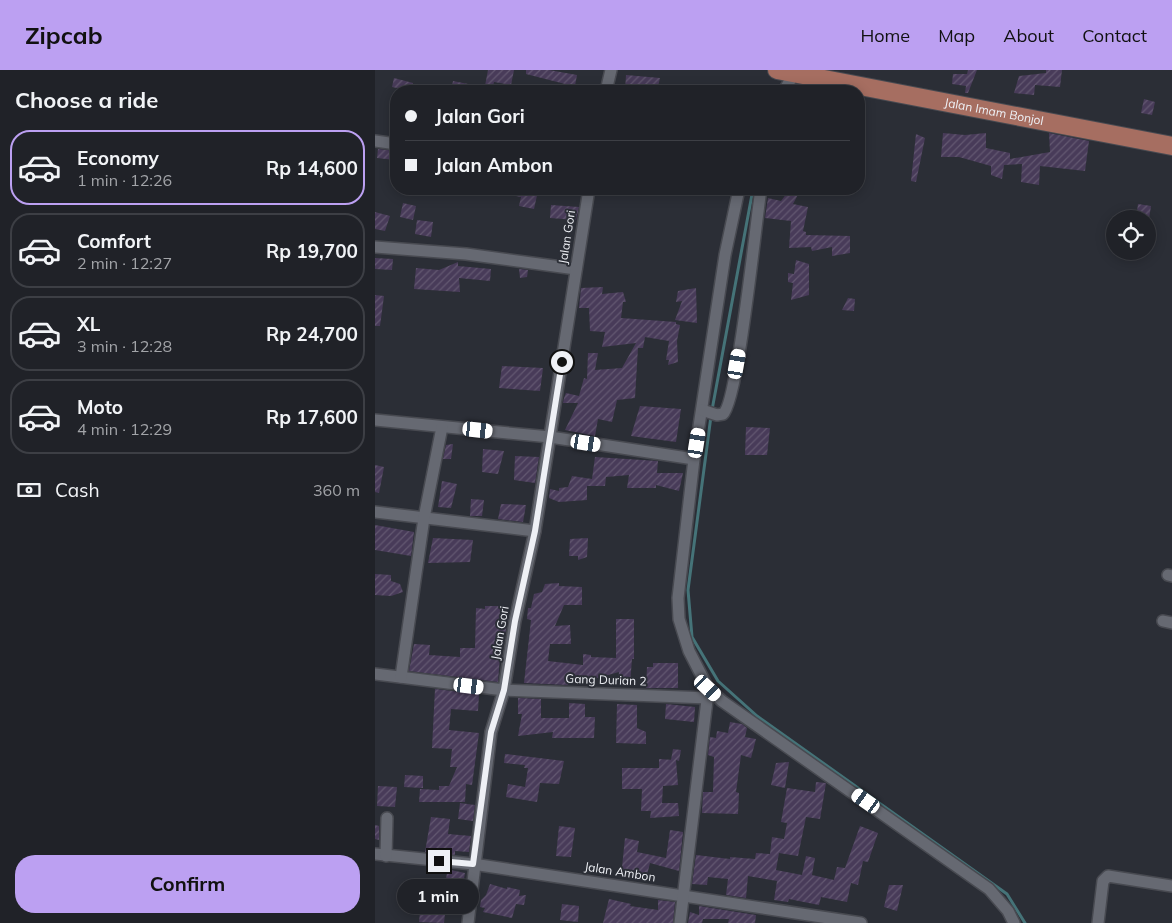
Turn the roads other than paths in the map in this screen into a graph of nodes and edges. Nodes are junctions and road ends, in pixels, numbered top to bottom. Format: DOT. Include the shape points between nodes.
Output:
graph roads {
  1 [pos="611,70"];
  2 [pos="790,72"];
  3 [pos="815,83"];
  4 [pos="607,85"];
  5 [pos="787,85"];
  6 [pos="865,92"];
  7 [pos="375,141"];
  8 [pos="390,143"];
  9 [pos="1172,146"];
  10 [pos="588,195"];
  11 [pos="738,195"];
  12 [pos="760,195"];
  13 [pos="375,247"];
  14 [pos="576,269"];
  15 [pos="703,410"];
  16 [pos="375,420"];
  17 [pos="442,427"];
  18 [pos="550,438"];
  19 [pos="694,459"];
  20 [pos="375,512"];
  21 [pos="424,518"];
  22 [pos="535,531"];
  23 [pos="375,674"];
  24 [pos="401,677"];
  25 [pos="504,690"];
  26 [pos="708,693"];
  27 [pos="387,818"];
  28 [pos="380,855"];
  29 [pos="473,864"];
  30 [pos="1172,886"];
  31 [pos="683,896"];
  32 [pos="467,923"];
  33 [pos="680,923"];
  34 [pos="861,923"];
  35 [pos="1014,923"];
  36 [pos="1098,923"];
  1 -- 4 [label="street"];
  2 -- 3 [label="main road, Jalan Imam Bonjol"];
  2 -- 5 [label="street"];
  6 -- 9 [label="main road, Jalan Imam Bonjol"];
  7 -- 8 [label="street"];
  10 -- 14 [label="street, Jalan Gori"];
  11 -- 15 [label="street" via="725,255"];
  12 -- 15 [label="street" via="730,401 725,413 717,415"];
  13 -- 14 [label="street" via="465,254"];
  14 -- 18 [label="street, Jalan Gori"];
  15 -- 19 [label="street"];
  16 -- 17 [label="street"];
  17 -- 18 [label="street"];
  17 -- 21 [label="street"];
  18 -- 19 [label="street"];
  18 -- 22 [label="street, Jalan Gori"];
  19 -- 26 [label="street" via="679,611 689,651"];
  20 -- 21 [label="street"];
  21 -- 22 [label="street"];
  21 -- 24 [label="street"];
  22 -- 25 [label="street, Jalan Gori"];
  23 -- 24 [label="street, Gang Durian 2"];
  24 -- 25 [label="street, Gang Durian 2"];
  25 -- 26 [label="street, Gang Durian 2"];
  25 -- 29 [label="street, Jalan Gori" via="491,732"];
  26 -- 31 [label="street"];
  26 -- 35 [label="street" via="989,889"];
  27 -- 28 [label="street"];
  28 -- 29 [label="street, Jalan Ambon"];
  29 -- 31 [label="street, Jalan Ambon"];
  29 -- 32 [label="street, Jalan Gori"];
  30 -- 36 [label="street" via="1108,876 1103,881"];
  31 -- 33 [label="street"];
  31 -- 34 [label="street, Jalan Ambon"];
}
